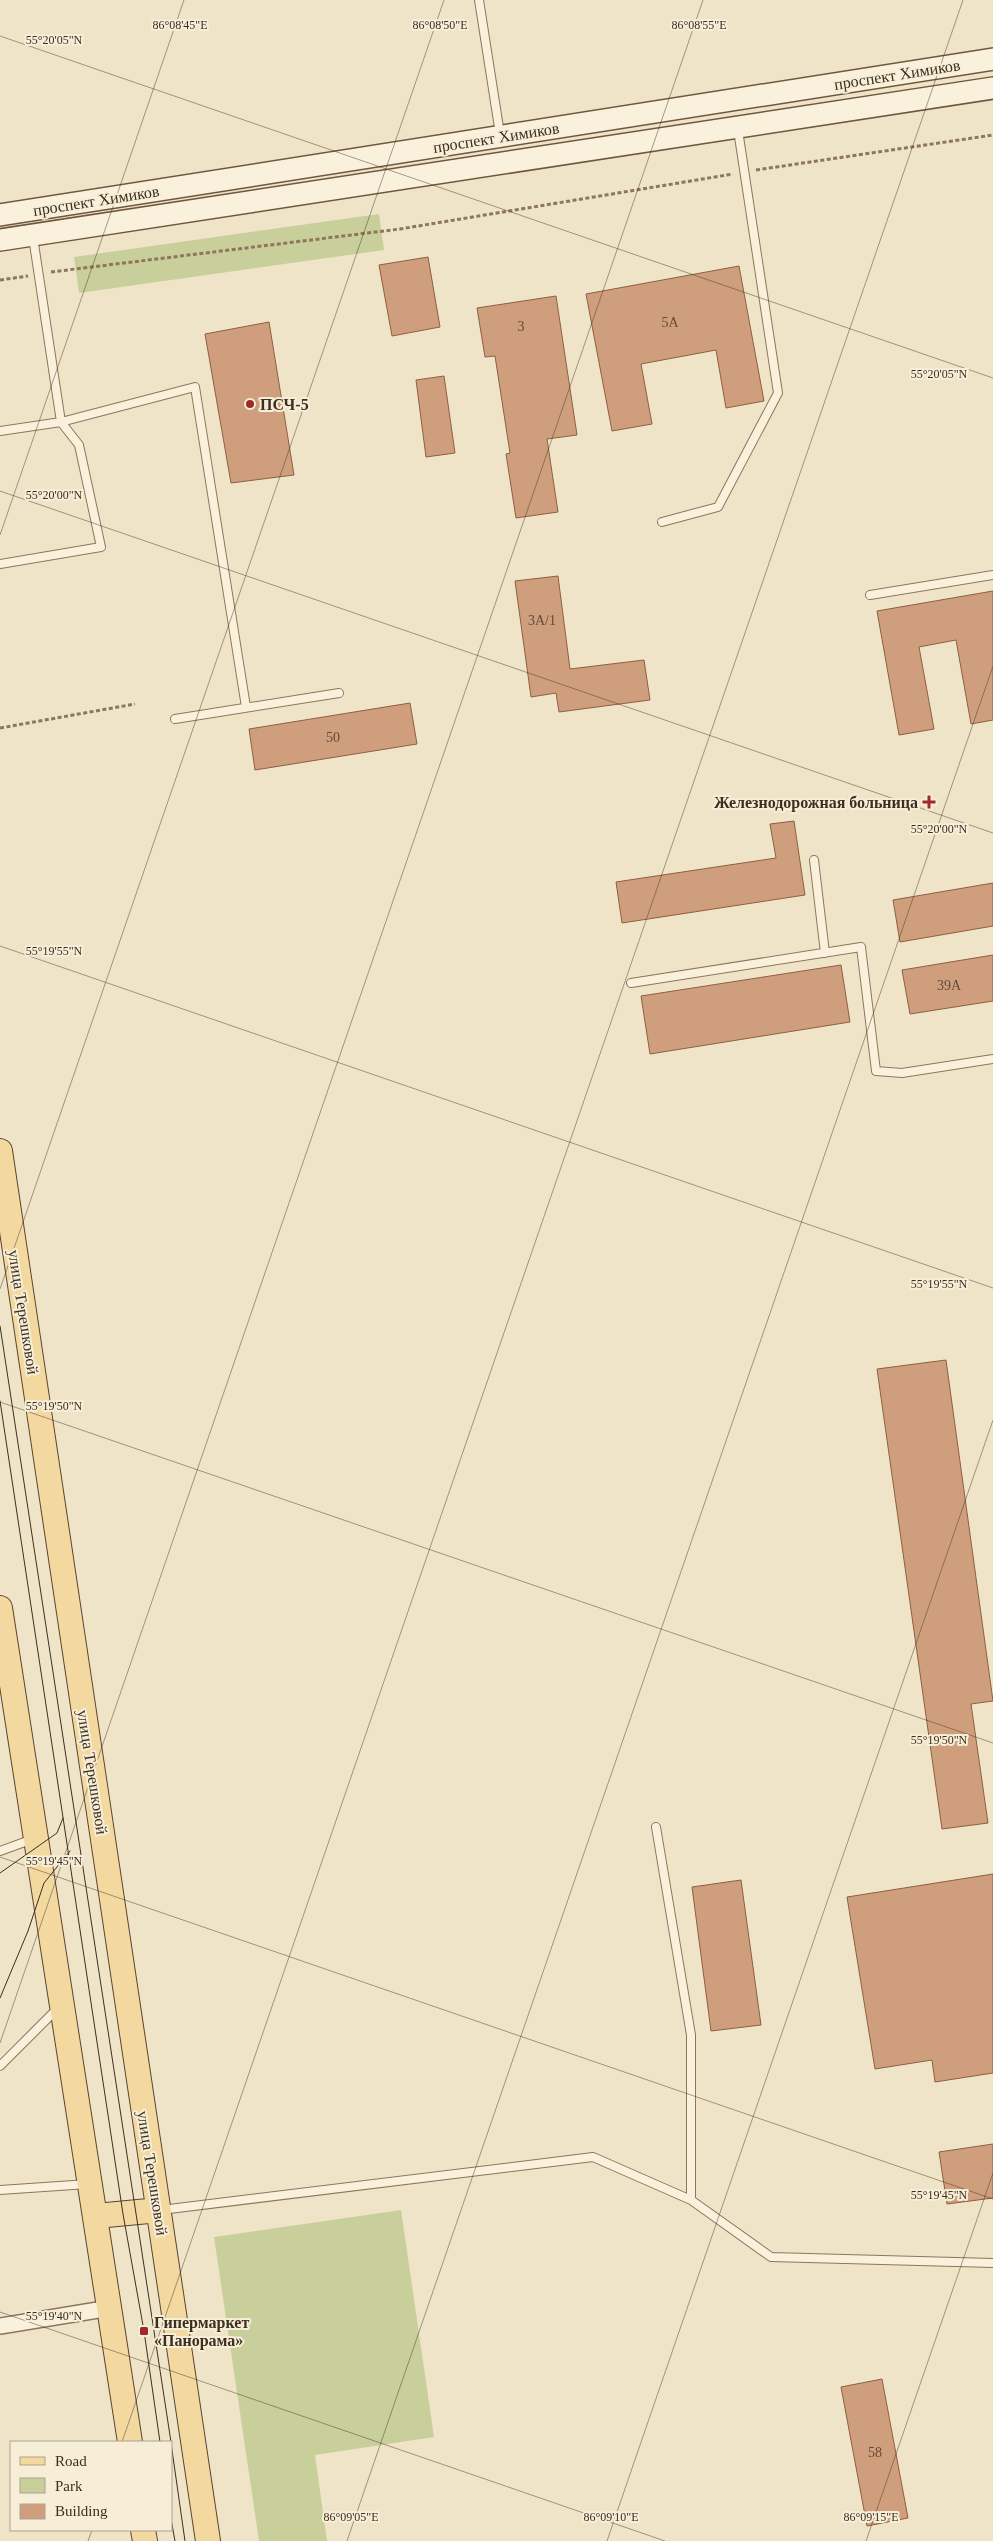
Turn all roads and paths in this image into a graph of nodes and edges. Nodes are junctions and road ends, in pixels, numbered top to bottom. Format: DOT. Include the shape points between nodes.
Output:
graph roads {
  1 [pos="479,0"];
  2 [pos="993,59"];
  3 [pos="993,88"];
  4 [pos="737,127"];
  5 [pos="993,135"];
  6 [pos="501,136"];
  7 [pos="566,139"];
  8 [pos="744,172"];
  9 [pos="0,215"];
  10 [pos="32,235"];
  11 [pos="0,240"];
  12 [pos="38,274"];
  13 [pos="0,280"];
  14 [pos="60,422"];
  15 [pos="0,430"];
  16 [pos="662,522"];
  17 [pos="0,564"];
  18 [pos="993,575"];
  19 [pos="870,595"];
  20 [pos="339,693"];
  21 [pos="135,704"];
  22 [pos="246,707"];
  23 [pos="175,719"];
  24 [pos="0,728"];
  25 [pos="814,860"];
  26 [pos="825,953"];
  27 [pos="631,983"];
  28 [pos="993,1059"];
  29 [pos="0,1152"];
  30 [pos="0,1608"];
  31 [pos="656,1827"];
  32 [pos="36,1838"];
  33 [pos="0,1851"];
  34 [pos="62,2003"];
  35 [pos="0,2066"];
  36 [pos="91,2183"];
  37 [pos="0,2190"];
  38 [pos="691,2200"];
  39 [pos="159,2210"];
  40 [pos="96,2216"];
  41 [pos="993,2263"];
  42 [pos="110,2308"];
  43 [pos="0,2326"];
  44 [pos="130,2441"];
  45 [pos="208,2541"];
  1 -- 6 [label="lane"];
  2 -- 7 [label="main road, проспект Химиков"];
  3 -- 4 [label="main road, проспект Химиков"];
  4 -- 7 [label="main road, проспект Химиков"];
  4 -- 8 [label="lane"];
  5 -- 8 [label="path"];
  6 -- 7 [label="main road, проспект Химиков"];
  6 -- 9 [label="main road, проспект Химиков"];
  7 -- 10 [label="main road, проспект Химиков"];
  8 -- 12 [label="path" via="400,229"];
  8 -- 16 [label="lane" via="778,392 718,507"];
  10 -- 11 [label="main road, проспект Химиков"];
  10 -- 12 [label="lane"];
  12 -- 13 [label="path"];
  12 -- 14 [label="lane"];
  14 -- 15 [label="lane"];
  14 -- 17 [label="lane" via="79,445 101,547"];
  14 -- 22 [label="lane" via="195,387"];
  18 -- 19 [label="lane"];
  20 -- 22 [label="lane"];
  21 -- 24 [label="path"];
  22 -- 23 [label="lane"];
  25 -- 26 [label="lane"];
  26 -- 27 [label="lane"];
  26 -- 28 [label="lane" via="861,947 876,1071 902,1072"];
  29 -- 39 [label="main road, улица Терешковой"];
  30 -- 32 [label="main road"];
  31 -- 38 [label="lane" via="691,2035"];
  32 -- 33 [label="lane"];
  32 -- 34 [label="main road"];
  34 -- 35 [label="lane"];
  34 -- 36 [label="main road"];
  36 -- 37 [label="lane"];
  36 -- 40 [label="main road"];
  38 -- 39 [label="lane" via="593,2157"];
  38 -- 41 [label="lane" via="771,2258"];
  39 -- 40 [label="main road"];
  39 -- 45 [label="main road, улица Терешковой"];
  40 -- 42 [label="main road"];
  42 -- 43 [label="street"];
  42 -- 44 [label="main road"];
}
